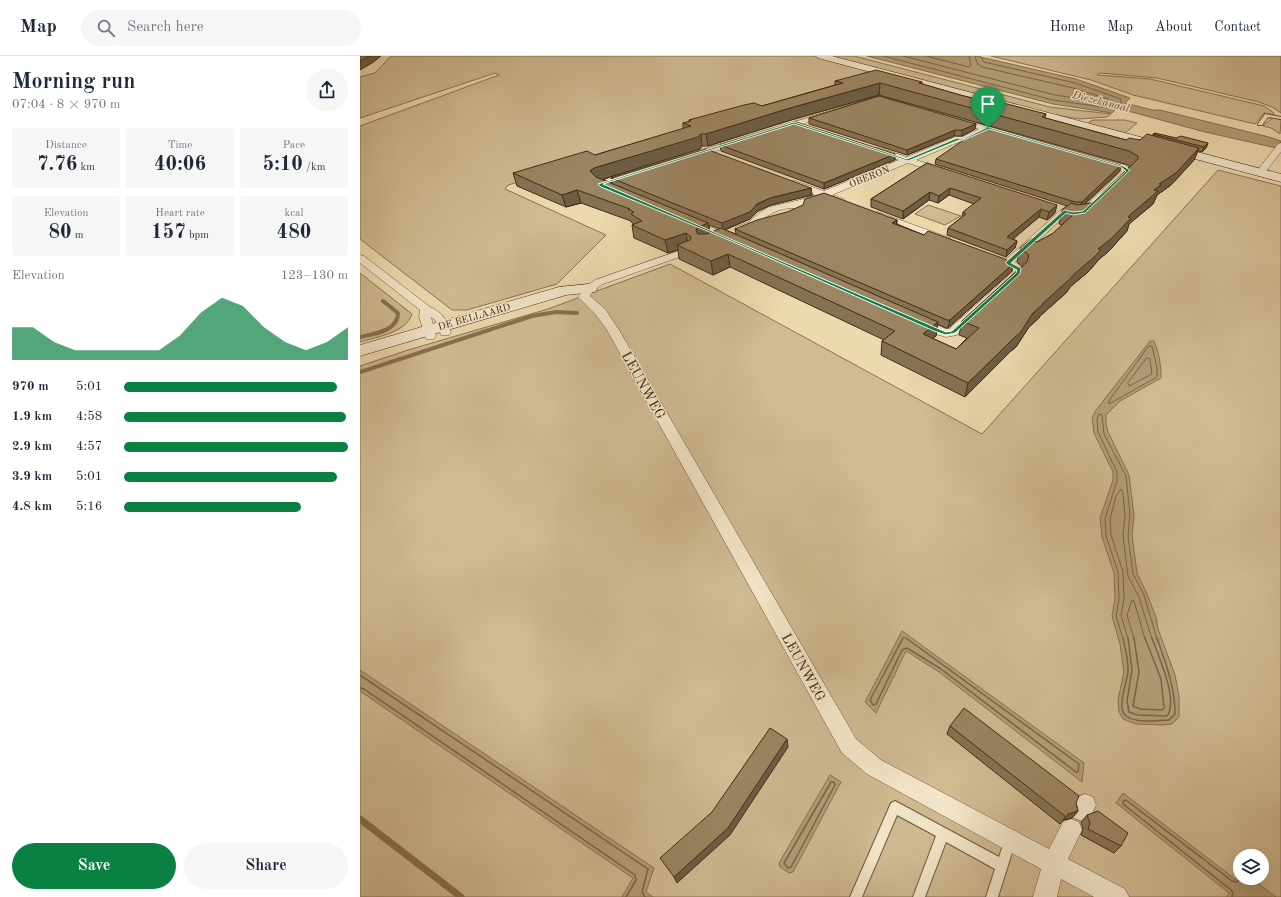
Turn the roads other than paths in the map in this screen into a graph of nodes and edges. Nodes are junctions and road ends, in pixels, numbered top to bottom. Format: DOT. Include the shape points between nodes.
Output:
graph roads {
  1 [pos="821,56"];
  2 [pos="998,103"];
  3 [pos="1049,117"];
  4 [pos="1281,118"];
  5 [pos="794,123"];
  6 [pos="1260,124"];
  7 [pos="808,128"];
  8 [pos="994,128"];
  9 [pos="871,148"];
  10 [pos="1280,148"];
  11 [pos="705,150"];
  12 [pos="719,156"];
  13 [pos="906,159"];
  14 [pos="1260,173"];
  15 [pos="949,174"];
  16 [pos="1281,178"];
  17 [pos="782,179"];
  18 [pos="821,194"];
  19 [pos="792,204"];
  20 [pos="849,204"];
  21 [pos="1052,207"];
  22 [pos="1065,211"];
  23 [pos="870,212"];
  24 [pos="755,222"];
  25 [pos="722,237"];
  26 [pos="710,241"];
  27 [pos="958,245"];
  28 [pos="687,251"];
  29 [pos="360,258"];
  30 [pos="590,292"];
  31 [pos="437,330"];
  32 [pos="360,351"];
  33 [pos="360,359"];
  34 [pos="1071,830"];
  35 [pos="943,834"];
  36 [pos="1010,839"];
  37 [pos="1054,862"];
  38 [pos="1002,866"];
  39 [pos="1097,892"];
  40 [pos="856,897"];
  41 [pos="919,897"];
  42 [pos="992,897"];
  43 [pos="1045,897"];
  44 [pos="1117,897"];
  1 -- 2 [label="street"];
  2 -- 3 [label="street"];
  2 -- 3 [label="street" via="1015,116"];
  3 -- 14 [label="street"];
  4 -- 6 [label="lane" via="1268,115"];
  5 -- 7 [label="street"];
  5 -- 8 [label="street" via="879,98"];
  5 -- 11 [label="street"];
  8 -- 13 [label="street, OBERON"];
  8 -- 22 [label="street" via="1127,168 1128,172 1084,212 1073,214"];
  9 -- 13 [label="street"];
  10 -- 14 [label="street"];
  11 -- 12 [label="street"];
  11 -- 25 [label="street" via="600,184"];
  13 -- 15 [label="street"];
  13 -- 18 [label="street, OBERON"];
  14 -- 16 [label="street"];
  17 -- 18 [label="street"];
  18 -- 19 [label="street, OBERON" via="806,202"];
  18 -- 20 [label="street"];
  19 -- 24 [label="street, OBERON" via="766,213"];
  19 -- 24 [label="street, OBERON" via="799,205 799,208 781,217"];
  21 -- 22 [label="street"];
  22 -- 25 [label="street" via="1004,262 1019,269 1018,273 953,332 946,333"];
  23 -- 27 [label="street"];
  24 -- 25 [label="street, OBERON"];
  25 -- 26 [label="street, OBERON"];
  28 -- 30 [label="street" via="631,271"];
  29 -- 31 [label="street" via="426,309 425,316"];
  30 -- 31 [label="street, DE BELLAARD" via="565,290"];
  30 -- 36 [label="street, LEUNWEG" via="590,301 607,320 848,746 874,766"];
  31 -- 32 [label="street, DE BELLAARD"];
  31 -- 33 [label="street, DE BELLAARD"];
  34 -- 37 [label="street"];
  35 -- 38 [label="lane"];
  35 -- 40 [label="lane" via="895,808"];
  35 -- 41 [label="lane"];
  36 -- 37 [label="street, LEUNWEG"];
  36 -- 38 [label="lane"];
  37 -- 39 [label="street, LEUNWEG"];
  37 -- 43 [label="street"];
  38 -- 42 [label="lane"];
  39 -- 44 [label="street, LEUNWEG"];
}
